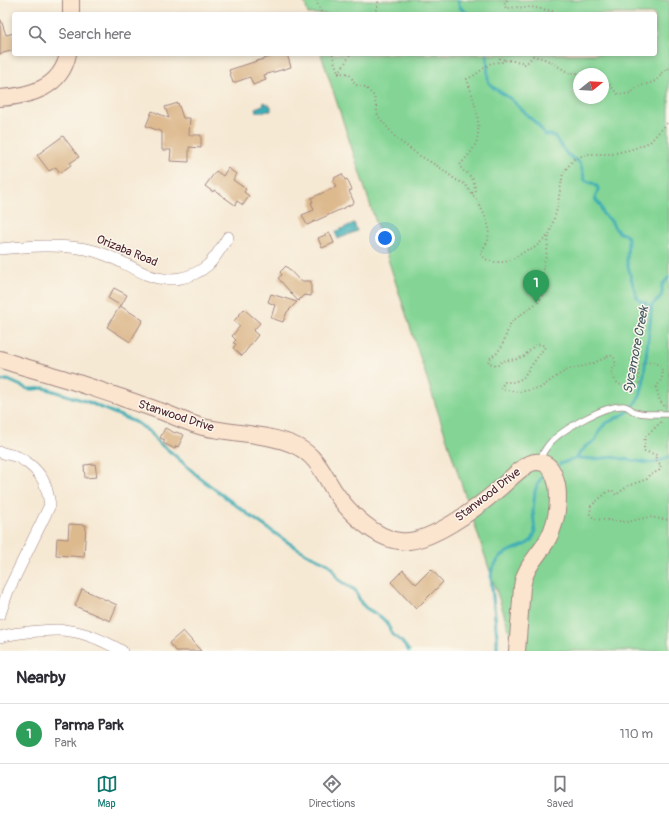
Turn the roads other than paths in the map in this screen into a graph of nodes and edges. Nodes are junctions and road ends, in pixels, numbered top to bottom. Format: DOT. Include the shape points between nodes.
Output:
graph roads {
  1 [pos="71,0"];
  2 [pos="71,12"];
  3 [pos="67,56"];
  4 [pos="0,98"];
  5 [pos="228,238"];
  6 [pos="0,249"];
  7 [pos="0,359"];
  8 [pos="669,414"];
  9 [pos="0,452"];
  10 [pos="539,462"];
  11 [pos="0,614"];
  12 [pos="0,637"];
  13 [pos="122,651"];
  14 [pos="517,651"];
  1 -- 2 [label="main road"];
  3 -- 4 [label="main road" via="61,73 54,81 25,95"];
  5 -- 6 [label="street, Orizaba Road" via="204,268 191,275 174,279 149,275 86,249 54,246"];
  7 -- 10 [label="main road, Stanwood Drive" via="123,398 192,424 297,446 314,458 341,500 357,517 377,533 396,541 415,541 442,529 489,497 525,466"];
  8 -- 10 [label="lane" via="635,412 628,406 600,411 552,440"];
  9 -- 11 [label="street" via="20,458 41,476 50,505 8,591"];
  10 -- 14 [label="main road" via="547,465 553,472 558,504 549,538 529,566 522,582"];
  12 -- 13 [label="street" via="23,631 72,631 90,636"];
}
